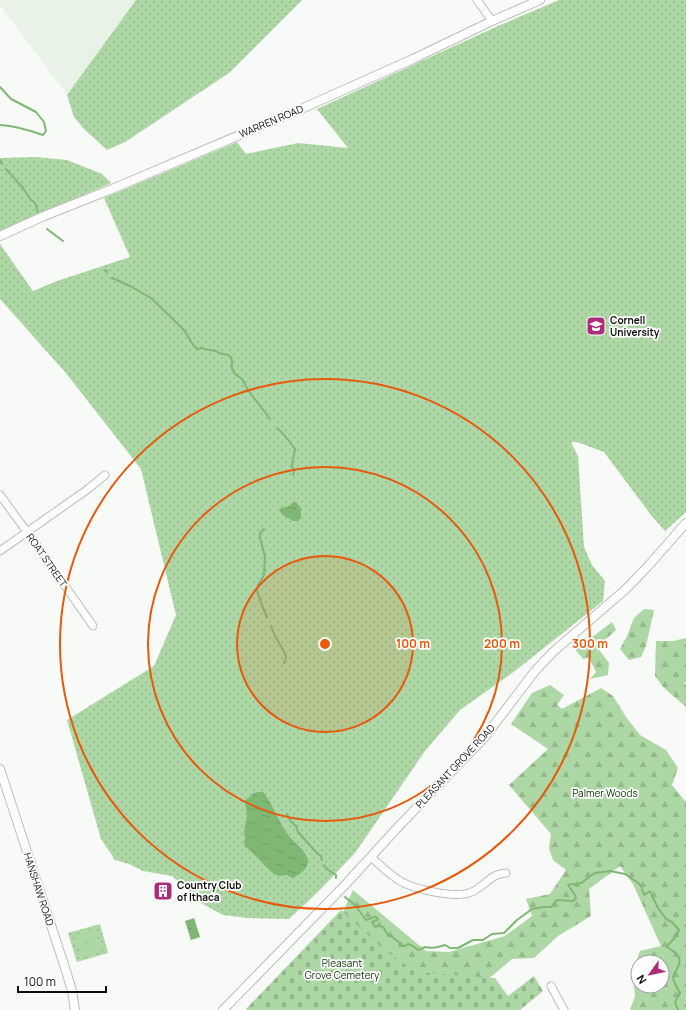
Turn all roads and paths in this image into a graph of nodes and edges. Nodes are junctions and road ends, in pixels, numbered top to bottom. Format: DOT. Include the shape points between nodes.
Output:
graph roads {
  1 [pos="477,0"];
  2 [pos="540,0"];
  3 [pos="492,21"];
  4 [pos="0,236"];
  5 [pos="105,475"];
  6 [pos="0,495"];
  7 [pos="686,523"];
  8 [pos="27,532"];
  9 [pos="0,551"];
  10 [pos="93,626"];
  11 [pos="0,769"];
  12 [pos="371,857"];
  13 [pos="506,873"];
  14 [pos="551,986"];
  15 [pos="75,1010"];
  16 [pos="223,1010"];
  17 [pos="564,1010"];
  1 -- 3 [label="street"];
  2 -- 3 [label="street, WARREN ROAD"];
  3 -- 4 [label="street, WARREN ROAD" via="301,109"];
  5 -- 8 [label="street"];
  6 -- 8 [label="street, ROAT STREET"];
  7 -- 12 [label="street, PLEASANT GROVE ROAD" via="626,589 553,652 535,671 484,738"];
  8 -- 9 [label="street"];
  8 -- 10 [label="street, ROAT STREET"];
  11 -- 15 [label="street, HANSHAW ROAD" via="67,974"];
  12 -- 13 [label="street" via="403,882 425,890 457,895 469,893 498,874"];
  12 -- 16 [label="street, PLEASANT GROVE ROAD"];
  14 -- 17 [label="street"];
}
